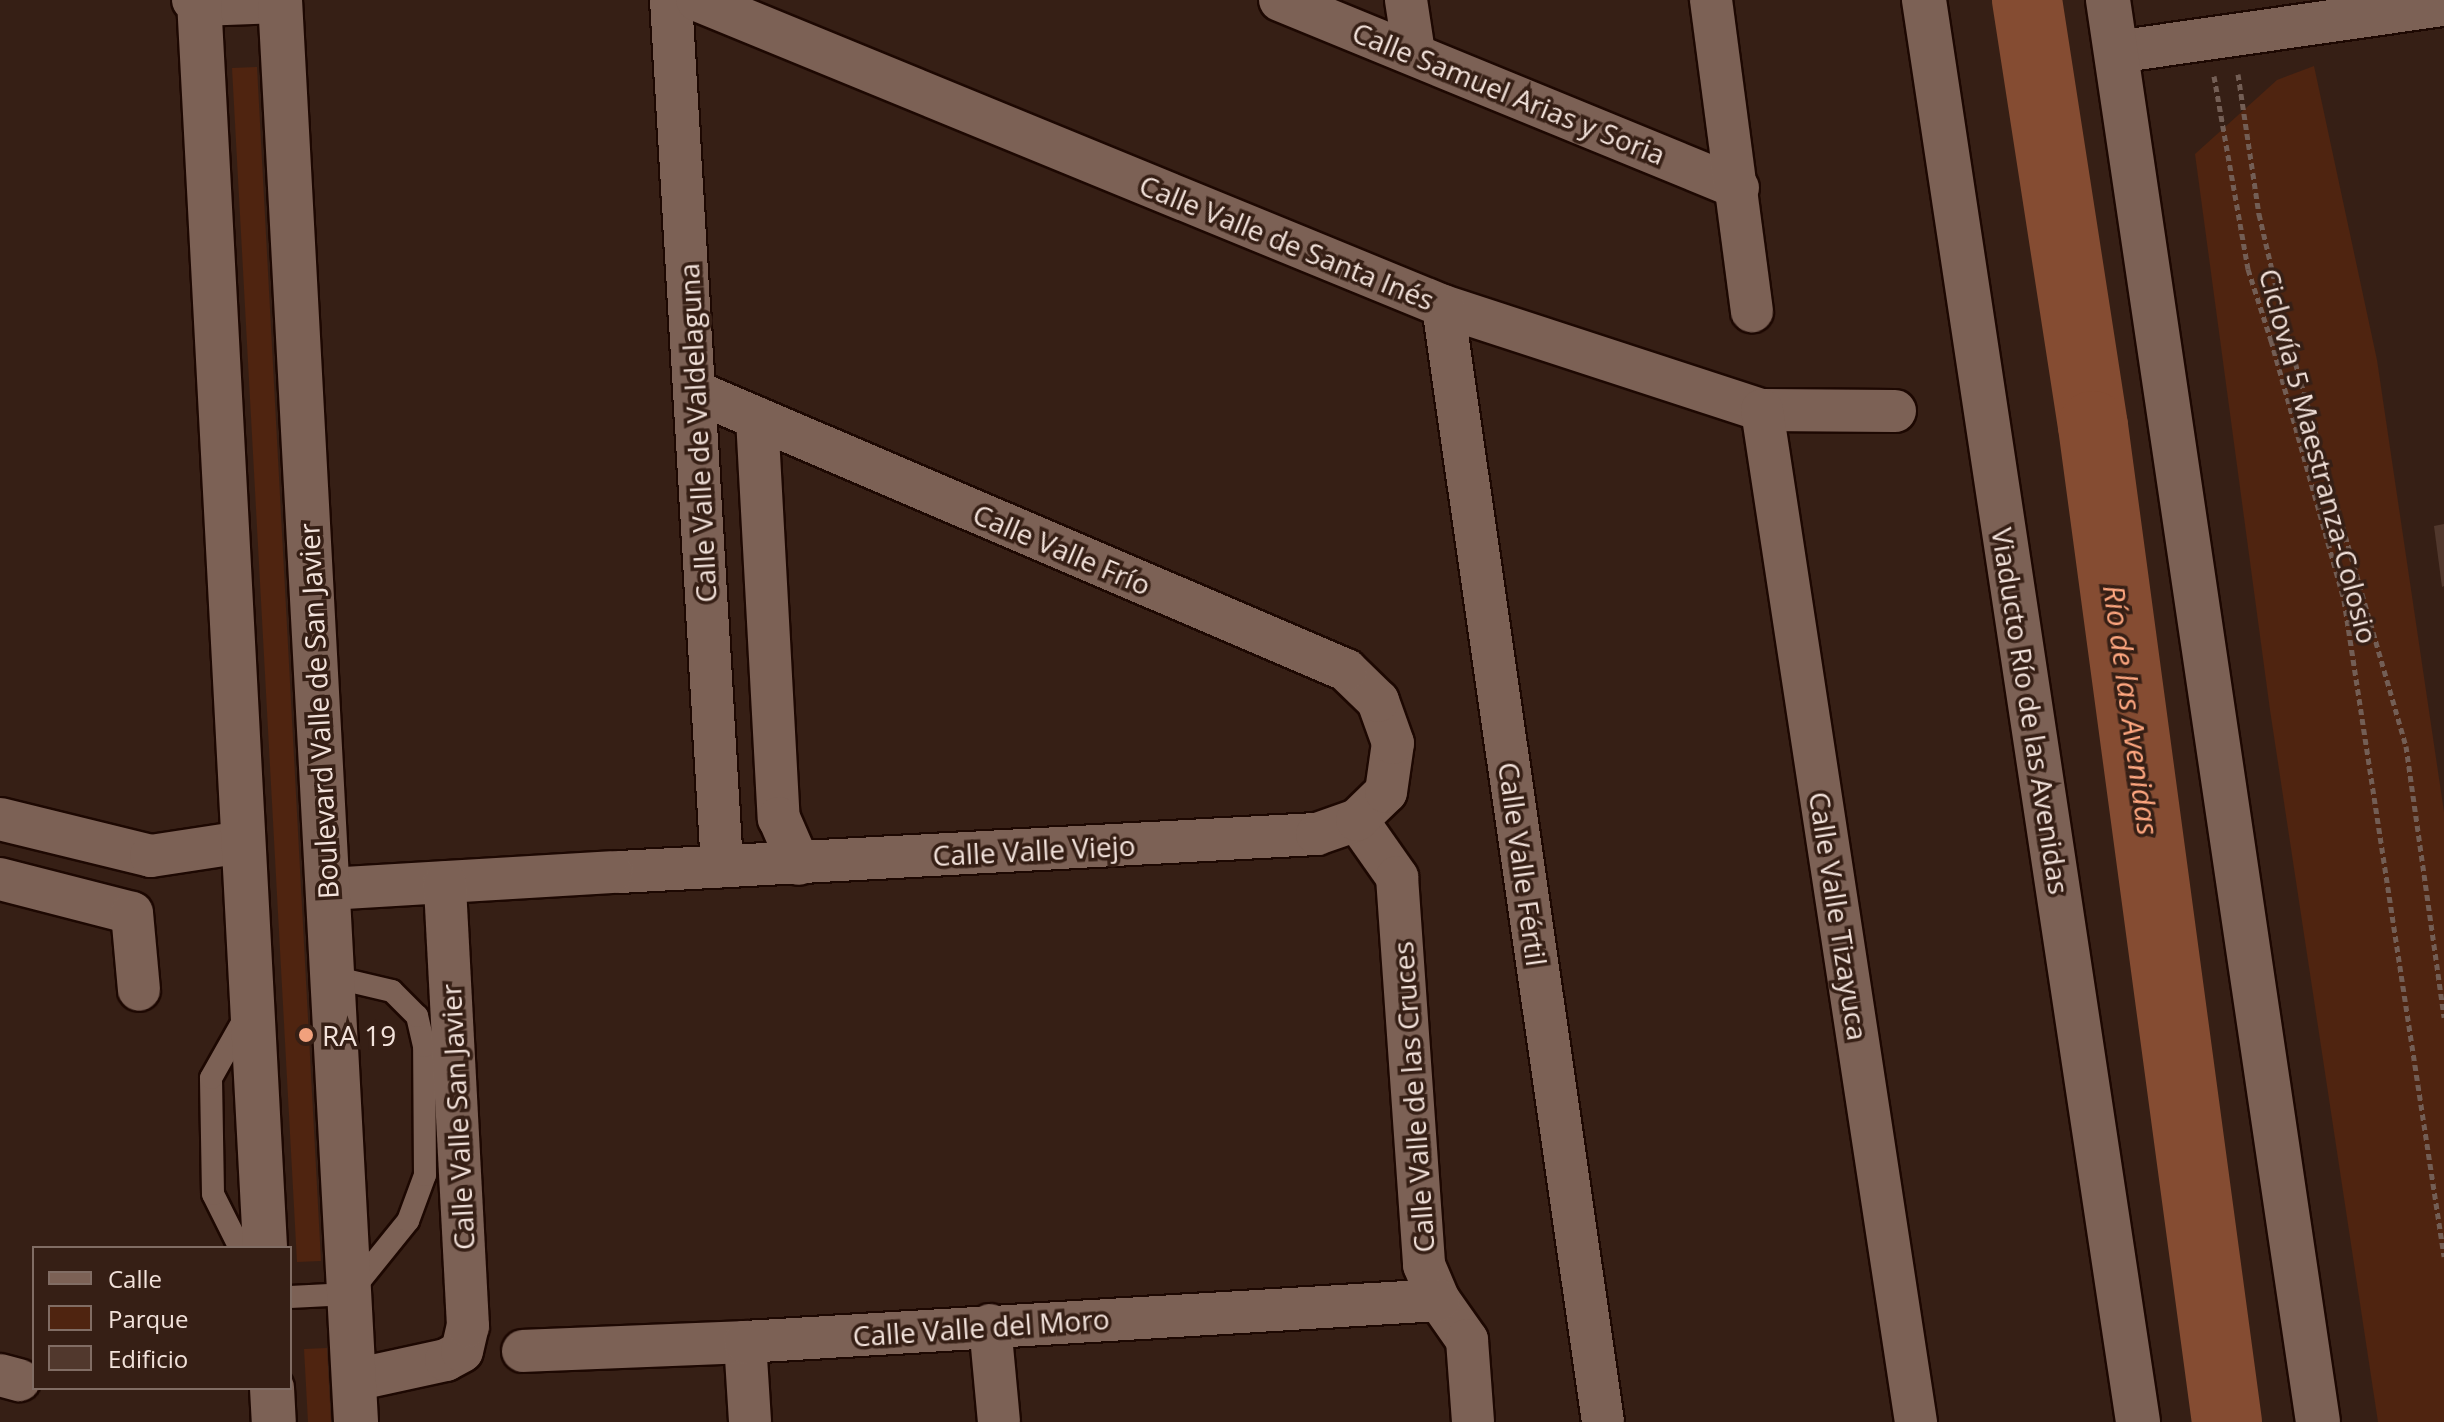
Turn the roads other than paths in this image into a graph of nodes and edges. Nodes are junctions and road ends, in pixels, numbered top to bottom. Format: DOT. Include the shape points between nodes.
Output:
graph roads {
  1 [pos="671,0"];
  2 [pos="697,0"];
  3 [pos="1280,0"];
  4 [pos="1406,0"];
  5 [pos="1711,0"];
  6 [pos="1924,0"];
  7 [pos="2108,0"];
  8 [pos="280,1"];
  9 [pos="197,2"];
  10 [pos="2444,5"];
  11 [pos="2116,52"];
  12 [pos="1414,53"];
  13 [pos="1738,188"];
  14 [pos="1443,306"];
  15 [pos="1752,311"];
  16 [pos="696,392"];
  17 [pos="1762,410"];
  18 [pos="1895,411"];
  19 [pos="757,418"];
  20 [pos="1393,743"];
  21 [pos="0,819"];
  22 [pos="1357,820"];
  23 [pos="243,842"];
  24 [pos="799,864"];
  25 [pos="722,867"];
  26 [pos="0,879"];
  27 [pos="445,883"];
  28 [pos="328,889"];
  29 [pos="333,977"];
  30 [pos="139,990"];
  31 [pos="252,1006"];
  32 [pos="239,1246"];
  33 [pos="265,1246"];
  34 [pos="349,1294"];
  35 [pos="292,1297"];
  36 [pos="1439,1300"];
  37 [pos="990,1325"];
  38 [pos="745,1342"];
  39 [pos="523,1351"];
  40 [pos="272,1390"];
  41 [pos="355,1401"];
  42 [pos="274,1422"];
  43 [pos="750,1422"];
  44 [pos="999,1422"];
  45 [pos="1473,1422"];
  46 [pos="1603,1422"];
  47 [pos="1916,1422"];
  48 [pos="2138,1422"];
  49 [pos="2318,1422"];
  1 -- 16 [label="street, Calle Valle de Valdelaguna"];
  2 -- 14 [label="street, Calle Valle de Santa Inés"];
  3 -- 12 [label="street, Calle Samuel Arias y Soria"];
  4 -- 12 [label="street"];
  5 -- 13 [label="street"];
  6 -- 48 [label="main road, Viaducto Río de las Avenidas"];
  7 -- 11 [label="main road"];
  8 -- 9 [label="street"];
  8 -- 28 [label="main road, Boulevard Valle de San Javier"];
  9 -- 23 [label="main road"];
  10 -- 11 [label="street"];
  11 -- 49 [label="main road"];
  12 -- 13 [label="street, Calle Samuel Arias y Soria"];
  13 -- 15 [label="street"];
  14 -- 17 [label="street, Calle Valle de Santa Inés"];
  14 -- 46 [label="street, Calle Valle Fértil"];
  16 -- 19 [label="street, Calle Valle Frío"];
  16 -- 25 [label="street, Calle Valle de Valdelaguna"];
  17 -- 18 [label="street, Calle Valle de Santa Inés"];
  17 -- 47 [label="street, Calle Valle Tizayuca"];
  19 -- 20 [label="street, Calle Valle Frío" via="1346,670 1378,701"];
  19 -- 24 [label="street" via="779,818"];
  20 -- 22 [label="street, Calle Valle Viejo" via="1386,792"];
  21 -- 23 [label="street" via="151,856"];
  22 -- 24 [label="street, Calle Valle Viejo" via="1317,834"];
  22 -- 36 [label="street, Calle Valle de las Cruces" via="1397,877 1424,1265"];
  23 -- 31 [label="main road"];
  24 -- 25 [label="street, Calle Valle Viejo"];
  25 -- 27 [label="street, Calle Valle Viejo"];
  26 -- 30 [label="street" via="132,913"];
  27 -- 28 [label="street, Calle Valle Viejo"];
  27 -- 41 [label="street, Calle Valle San Javier" via="468,1326 462,1351"];
  28 -- 29 [label="main road, Boulevard Valle de San Javier"];
  29 -- 34 [label="main road, Boulevard Valle de San Javier"];
  29 -- 34 [label="lane" via="392,991 417,1016 424,1046 425,1175 408,1221"];
  31 -- 32 [label="lane" via="211,1078 213,1194"];
  31 -- 33 [label="main road"];
  34 -- 35 [label="lane"];
  34 -- 41 [label="main road, Boulevard Valle de San Javier"];
  36 -- 37 [label="street, Calle Valle del Moro"];
  36 -- 45 [label="street, Calle Valle de las Cruces" via="1467,1340"];
  37 -- 38 [label="street, Calle Valle del Moro"];
  37 -- 44 [label="street"];
  38 -- 39 [label="street, Calle Valle del Moro"];
  38 -- 43 [label="street"];
  40 -- 42 [label="main road"];
}
